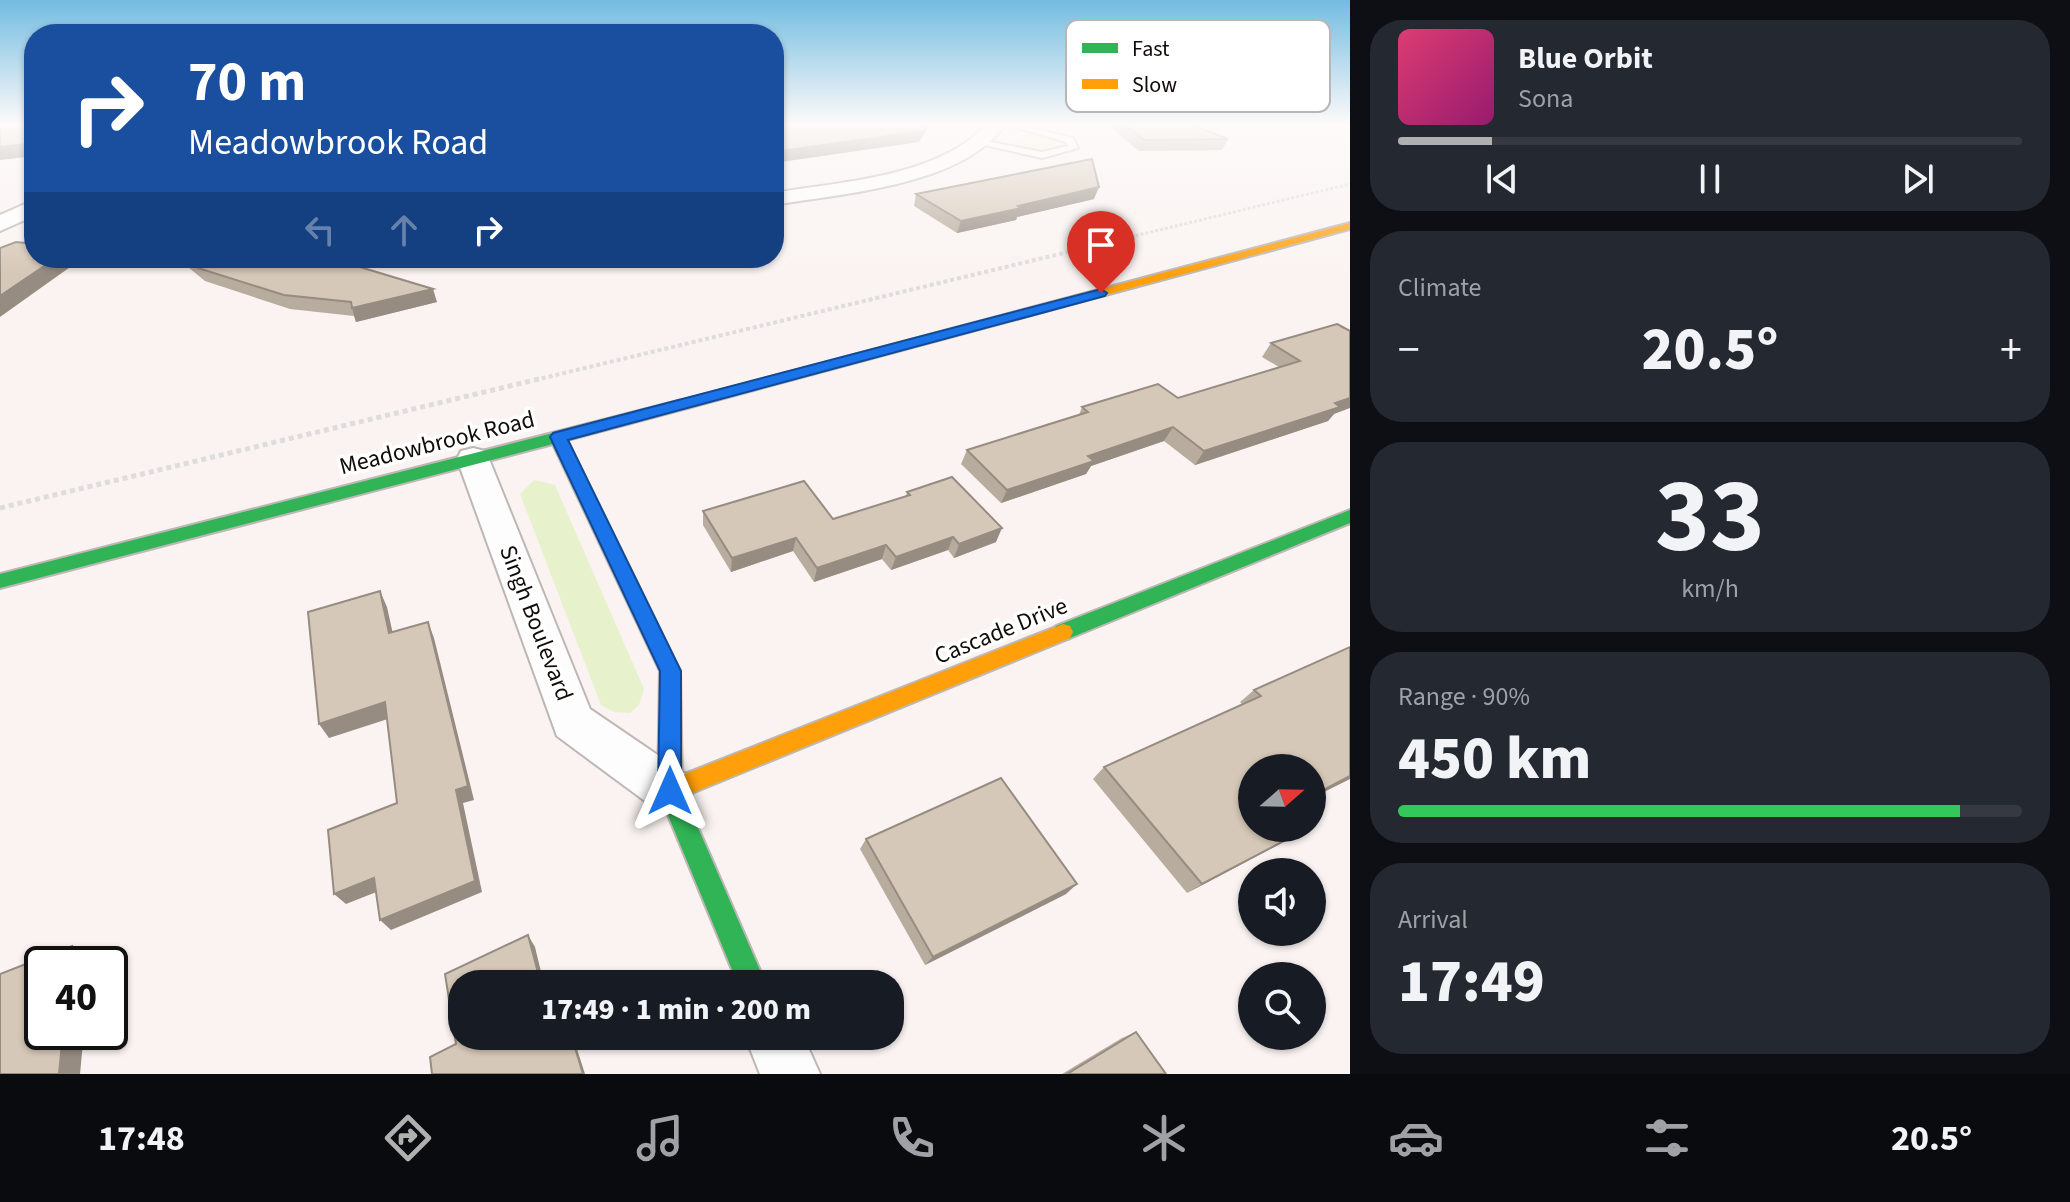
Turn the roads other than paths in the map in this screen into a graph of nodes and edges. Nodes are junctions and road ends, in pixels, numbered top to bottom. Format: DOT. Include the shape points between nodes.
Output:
graph roads {
  1 [pos="894,175"];
  2 [pos="784,197"];
  3 [pos="19,210"];
  4 [pos="0,224"];
  5 [pos="1350,226"];
  6 [pos="558,437"];
  7 [pos="473,459"];
  8 [pos="1350,516"];
  9 [pos="0,581"];
  10 [pos="670,791"];
  11 [pos="746,970"];
  12 [pos="780,1050"];
  13 [pos="790,1074"];
  1 -- 2 [label="street"];
  3 -- 4 [label="street"];
  5 -- 6 [label="street, Meadowbrook Road"];
  6 -- 7 [label="street, Meadowbrook Road"];
  6 -- 10 [label="street" via="670,671"];
  7 -- 9 [label="street, Meadowbrook Road"];
  7 -- 10 [label="street, Singh Boulevard" via="573,722"];
  8 -- 10 [label="street, Cascade Drive"];
  10 -- 11 [label="street"];
  12 -- 13 [label="street"];
}
